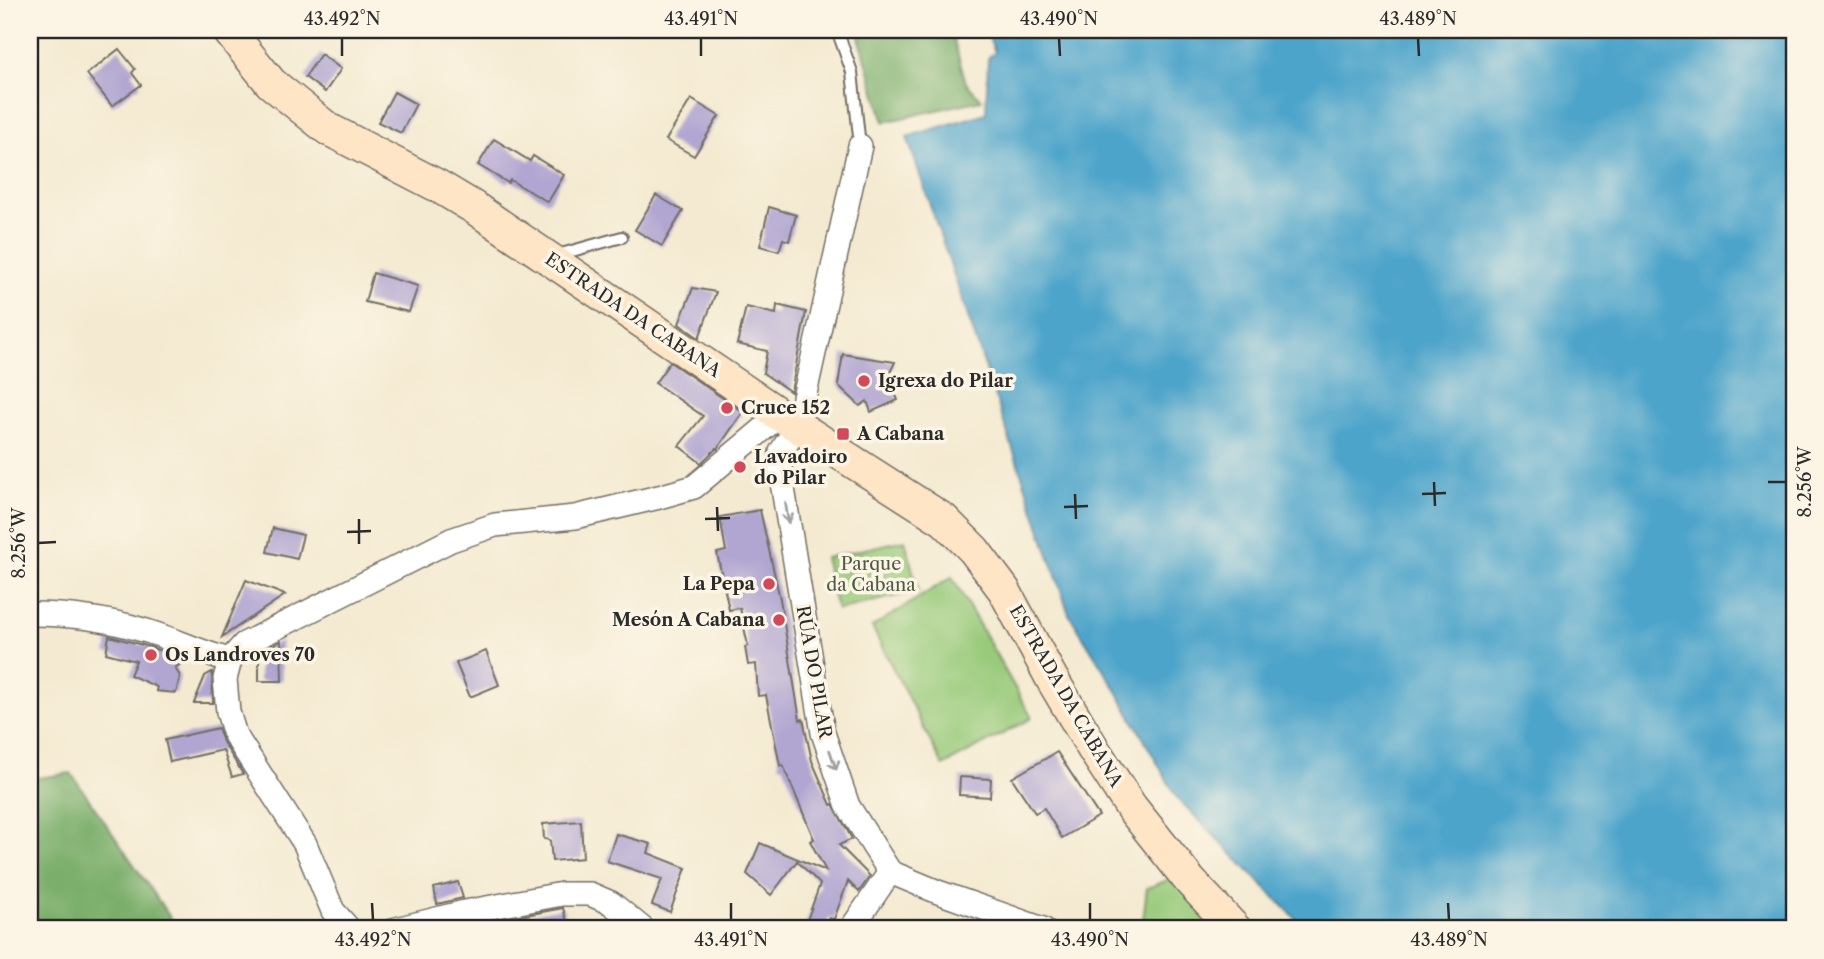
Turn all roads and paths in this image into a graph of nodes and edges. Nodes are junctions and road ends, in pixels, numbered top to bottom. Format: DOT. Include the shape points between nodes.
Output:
graph roads {
  1 [pos="228,30"];
  2 [pos="837,30"];
  3 [pos="860,146"];
  4 [pos="622,237"];
  5 [pos="548,257"];
  6 [pos="789,420"];
  7 [pos="30,614"];
  8 [pos="230,660"];
  9 [pos="890,872"];
  10 [pos="345,928"];
  11 [pos="396,929"];
  12 [pos="643,929"];
  13 [pos="851,929"];
  14 [pos="1043,929"];
  15 [pos="1236,929"];
  1 -- 5 [label="main road, ESTRADA DA CABANA" via="271,83 328,129 439,186"];
  2 -- 3 [label="lane" via="854,82"];
  3 -- 6 [label="street, RÚA DO PILAR"];
  4 -- 5 [label="lane"];
  5 -- 6 [label="main road, ESTRADA DA CABANA"];
  6 -- 8 [label="street" via="694,486 575,517 495,525 451,540 244,644"];
  6 -- 9 [label="street, RÚA DO PILAR, one-way" via="780,470 823,733 848,806"];
  6 -- 15 [label="main road, ESTRADA DA CABANA" via="944,520 974,550 1004,590 1052,679 1131,807 1190,881"];
  7 -- 8 [label="street" via="61,614 143,630"];
  8 -- 10 [label="street" via="225,679 235,735 305,844 333,911"];
  9 -- 13 [label="street"];
  9 -- 14 [label="street"];
  11 -- 12 [label="street" via="562,894 590,894 611,903"];
}
